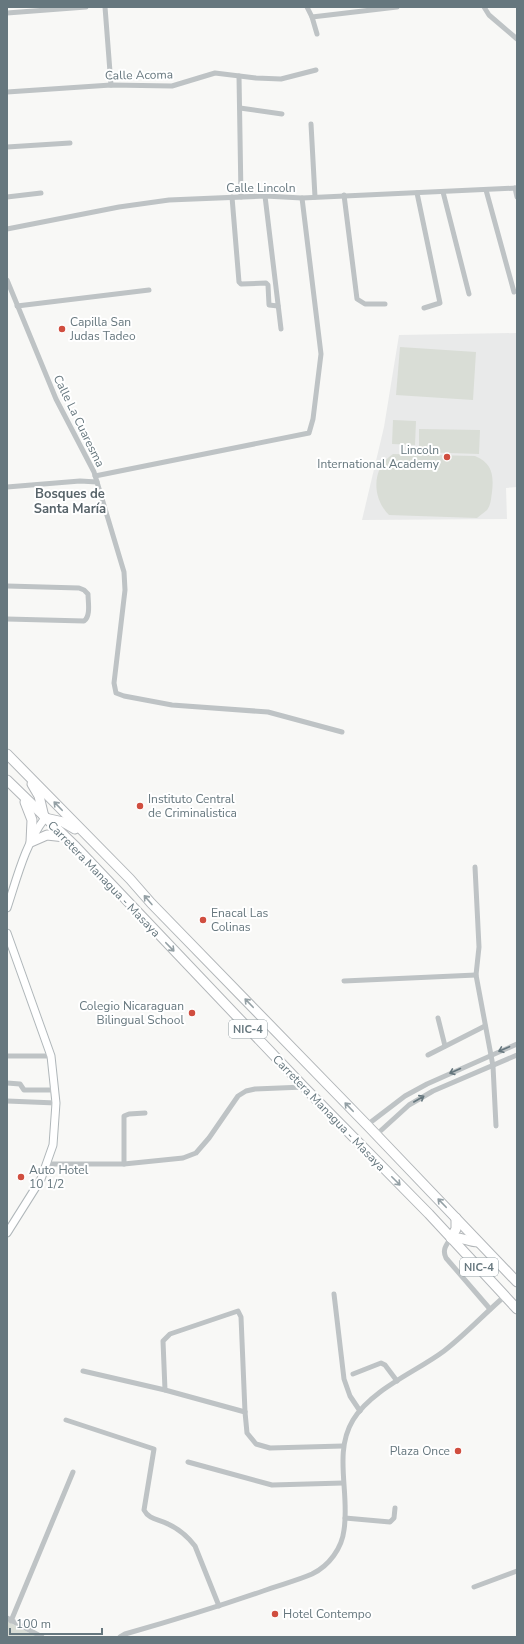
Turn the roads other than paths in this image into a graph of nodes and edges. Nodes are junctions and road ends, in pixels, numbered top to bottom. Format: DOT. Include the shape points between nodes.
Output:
graph roads {
  1 [pos="86,7"];
  2 [pos="105,7"];
  3 [pos="308,7"];
  4 [pos="397,7"];
  5 [pos="484,7"];
  6 [pos="7,13"];
  7 [pos="312,17"];
  8 [pos="317,34"];
  9 [pos="517,39"];
  10 [pos="316,70"];
  11 [pos="239,76"];
  12 [pos="111,85"];
  13 [pos="7,92"];
  14 [pos="240,108"];
  15 [pos="282,114"];
  16 [pos="311,124"];
  17 [pos="70,143"];
  18 [pos="7,147"];
  19 [pos="516,188"];
  20 [pos="486,190"];
  21 [pos="417,192"];
  22 [pos="443,192"];
  23 [pos="41,193"];
  24 [pos="344,195"];
  25 [pos="265,196"];
  26 [pos="7,197"];
  27 [pos="232,197"];
  28 [pos="241,197"];
  29 [pos="315,197"];
  30 [pos="517,197"];
  31 [pos="302,198"];
  32 [pos="7,229"];
  33 [pos="7,280"];
  34 [pos="149,290"];
  35 [pos="514,292"];
  36 [pos="469,294"];
  37 [pos="385,304"];
  38 [pos="17,306"];
  39 [pos="278,306"];
  40 [pos="424,308"];
  41 [pos="281,329"];
  42 [pos="95,476"];
  43 [pos="97,482"];
  44 [pos="7,487"];
  45 [pos="7,586"];
  46 [pos="7,619"];
  47 [pos="342,732"];
  48 [pos="7,754"];
  49 [pos="27,774"];
  50 [pos="7,780"];
  51 [pos="20,794"];
  52 [pos="45,818"];
  53 [pos="65,837"];
  54 [pos="31,842"];
  55 [pos="475,867"];
  56 [pos="130,879"];
  57 [pos="7,908"];
  58 [pos="7,933"];
  59 [pos="476,975"];
  60 [pos="344,981"];
  61 [pos="438,1018"];
  62 [pos="485,1026"];
  63 [pos="517,1044"];
  64 [pos="444,1046"];
  65 [pos="428,1055"];
  66 [pos="491,1055"];
  67 [pos="517,1055"];
  68 [pos="7,1056"];
  69 [pos="51,1056"];
  70 [pos="493,1066"];
  71 [pos="7,1082"];
  72 [pos="304,1087"];
  73 [pos="55,1090"];
  74 [pos="7,1101"];
  75 [pos="56,1103"];
  76 [pos="146,1113"];
  77 [pos="367,1125"];
  78 [pos="496,1126"];
  79 [pos="376,1135"];
  80 [pos="46,1164"];
  81 [pos="124,1164"];
  82 [pos="456,1218"];
  83 [pos="7,1233"];
  84 [pos="451,1238"];
  85 [pos="478,1242"];
  86 [pos="517,1282"];
  87 [pos="334,1294"];
  88 [pos="507,1298"];
  89 [pos="517,1305"];
  90 [pos="490,1309"];
  91 [pos="517,1309"];
  92 [pos="83,1371"];
  93 [pos="353,1374"];
  94 [pos="397,1382"];
  95 [pos="165,1390"];
  96 [pos="360,1411"];
  97 [pos="244,1412"];
  98 [pos="66,1420"];
  99 [pos="343,1446"];
  100 [pos="188,1462"];
  101 [pos="73,1472"];
  102 [pos="343,1483"];
  103 [pos="395,1508"];
  104 [pos="345,1518"];
  105 [pos="517,1571"];
  106 [pos="474,1587"];
  107 [pos="219,1606"];
  108 [pos="9,1620"];
  109 [pos="42,1637"];
  110 [pos="120,1637"];
  1 -- 6 [label="street"];
  2 -- 12 [label="street"];
  3 -- 7 [label="street"];
  4 -- 7 [label="street"];
  5 -- 9 [label="street" via="489,15"];
  7 -- 8 [label="street"];
  10 -- 11 [label="street, Calle Acoma" via="281,79"];
  11 -- 12 [label="street, Calle Acoma" via="208,74 172,86"];
  11 -- 14 [label="street"];
  12 -- 13 [label="street, Calle Acoma"];
  14 -- 15 [label="street"];
  14 -- 28 [label="street"];
  16 -- 29 [label="street"];
  17 -- 18 [label="street"];
  19 -- 20 [label="street, Calle Lincoln"];
  19 -- 30 [label="street"];
  20 -- 22 [label="street, Calle Lincoln"];
  20 -- 35 [label="street"];
  21 -- 22 [label="street, Calle Lincoln"];
  21 -- 24 [label="street, Calle Lincoln"];
  21 -- 40 [label="street" via="440,303"];
  22 -- 36 [label="street"];
  23 -- 26 [label="street"];
  24 -- 29 [label="street, Calle Lincoln"];
  24 -- 37 [label="street" via="357,299 365,304"];
  25 -- 28 [label="street, Calle Lincoln"];
  25 -- 31 [label="street, Calle Lincoln"];
  25 -- 39 [label="street"];
  27 -- 28 [label="street, Calle Lincoln"];
  27 -- 32 [label="street, Calle Lincoln" via="169,200 119,206"];
  27 -- 39 [label="street" via="238,282 266,283 269,305"];
  29 -- 31 [label="street, Calle Lincoln"];
  31 -- 42 [label="street" via="320,354 313,419 309,433"];
  33 -- 38 [label="street, Calle La Cuaresma"];
  34 -- 38 [label="street"];
  38 -- 42 [label="street, Calle La Cuaresma" via="56,399"];
  39 -- 41 [label="street"];
  42 -- 43 [label="street, Calle La Cuaresma"];
  43 -- 44 [label="street"];
  43 -- 47 [label="street, Calle La Cuaresma" via="124,572 125,590 114,683 116,693 172,705 268,712"];
  45 -- 46 [label="street" via="79,588 88,594 88,616 84,621"];
  48 -- 49 [label="highway, Carretera Managua - Masaya / NIC-4"];
  49 -- 52 [label="highway" via="39,796"];
  56 -- 49 [label="highway, Carretera Managua - Masaya / NIC-4, one-way"];
  50 -- 51 [label="highway, Carretera Managua - Masaya / NIC-4"];
  51 -- 52 [label="highway, Carretera Managua - Masaya / NIC-4"];
  51 -- 54 [label="highway" via="32,820"];
  52 -- 53 [label="highway, Carretera Managua - Masaya / NIC-4"];
  52 -- 54 [label="street"];
  52 -- 56 [label="highway" via="63,822 76,829 122,877"];
  53 -- 54 [label="highway" via="47,836"];
  53 -- 72 [label="highway, Carretera Managua - Masaya / NIC-4, one-way"];
  54 -- 57 [label="street"];
  55 -- 59 [label="street" via="479,947"];
  77 -- 56 [label="highway, Carretera Managua - Masaya / NIC-4, one-way" via="150,903"];
  58 -- 69 [label="street"];
  59 -- 60 [label="street"];
  59 -- 62 [label="street"];
  61 -- 64 [label="street"];
  62 -- 64 [label="street"];
  62 -- 66 [label="street"];
  63 -- 66 [label="street, one-way"];
  64 -- 65 [label="street"];
  66 -- 70 [label="street"];
  66 -- 77 [label="street, one-way" via="405,1096"];
  67 -- 70 [label="street"];
  68 -- 69 [label="street"];
  69 -- 73 [label="street"];
  70 -- 78 [label="street"];
  79 -- 70 [label="street, one-way" via="409,1105 433,1091"];
  71 -- 73 [label="street" via="20,1084 24,1090"];
  72 -- 81 [label="street" via="246,1090 238,1096 196,1153 183,1158"];
  72 -- 84 [label="highway, Carretera Managua - Masaya / NIC-4, one-way"];
  73 -- 75 [label="street"];
  74 -- 75 [label="street"];
  75 -- 80 [label="street" via="53,1145"];
  76 -- 81 [label="street" via="124,1116"];
  77 -- 79 [label="highway, Carretera Managua - Masaya / NIC-4"];
  82 -- 79 [label="highway, Carretera Managua - Masaya / NIC-4, one-way"];
  80 -- 81 [label="street"];
  80 -- 83 [label="street" via="41,1179"];
  82 -- 84 [label="highway" via="456,1229"];
  82 -- 85 [label="highway, Carretera Managua - Masaya / NIC-4"];
  84 -- 85 [label="highway" via="460,1237"];
  84 -- 88 [label="highway, Carretera Managua - Masaya / NIC-4"];
  84 -- 90 [label="street" via="443,1253"];
  85 -- 86 [label="highway, Carretera Managua - Masaya / NIC-4"];
  87 -- 96 [label="street" via="344,1379 350,1396"];
  88 -- 89 [label="highway"];
  88 -- 90 [label="street"];
  88 -- 91 [label="highway, Carretera Managua - Masaya / NIC-4"];
  90 -- 94 [label="street" via="442,1352"];
  92 -- 95 [label="street"];
  93 -- 94 [label="street" via="381,1363"];
  94 -- 96 [label="street"];
  95 -- 97 [label="street"];
  95 -- 97 [label="street" via="162,1341 170,1334 238,1311 241,1317"];
  96 -- 99 [label="street" via="348,1431"];
  97 -- 99 [label="street" via="247,1434 256,1444 270,1448"];
  98 -- 107 [label="street" via="154,1449 144,1510 150,1518 167,1523 195,1546"];
  99 -- 102 [label="street"];
  100 -- 102 [label="street" via="272,1485"];
  101 -- 108 [label="street"];
  102 -- 104 [label="street"];
  103 -- 104 [label="street" via="394,1518 390,1522"];
  104 -- 107 [label="street" via="344,1531 337,1551 312,1574"];
  105 -- 106 [label="street"];
  107 -- 110 [label="street"];
  108 -- 109 [label="street"];
}
